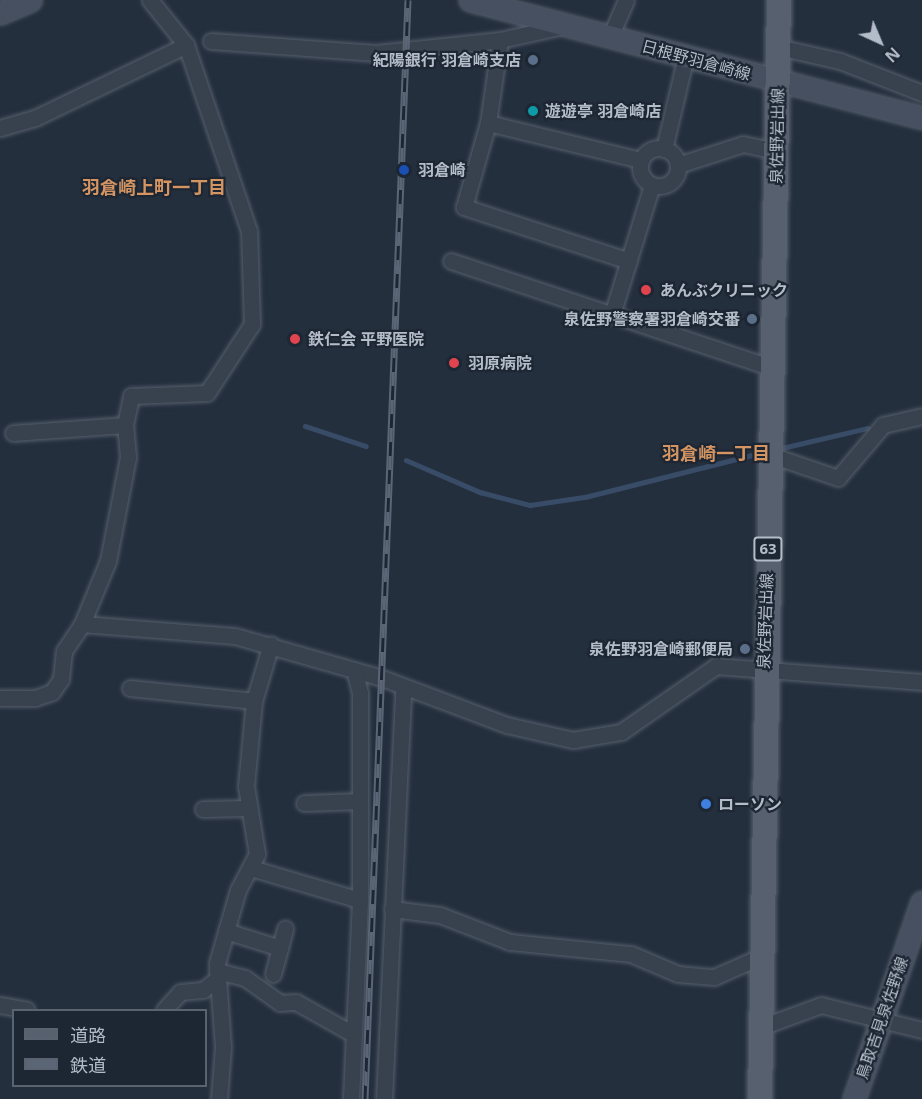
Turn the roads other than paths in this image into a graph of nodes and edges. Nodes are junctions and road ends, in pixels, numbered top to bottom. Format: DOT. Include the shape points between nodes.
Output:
graph roads {
  1 [pos="30,0"];
  2 [pos="150,0"];
  3 [pos="470,0"];
  4 [pos="626,0"];
  5 [pos="779,0"];
  6 [pos="0,13"];
  7 [pos="566,25"];
  8 [pos="610,37"];
  9 [pos="500,40"];
  10 [pos="211,41"];
  11 [pos="186,45"];
  12 [pos="778,46"];
  13 [pos="686,56"];
  14 [pos="777,81"];
  15 [pos="922,93"];
  16 [pos="922,118"];
  17 [pos="488,123"];
  18 [pos="0,128"];
  19 [pos="664,149"];
  20 [pos="776,151"];
  21 [pos="641,160"];
  22 [pos="678,165"];
  23 [pos="652,185"];
  24 [pos="452,261"];
  25 [pos="629,261"];
  26 [pos="612,315"];
  27 [pos="772,368"];
  28 [pos="922,416"];
  29 [pos="125,424"];
  30 [pos="13,433"];
  31 [pos="771,455"];
  32 [pos="82,624"];
  33 [pos="271,644"];
  34 [pos="764,668"];
  35 [pos="355,673"];
  36 [pos="922,682"];
  37 [pos="130,688"];
  38 [pos="403,689"];
  39 [pos="0,698"];
  40 [pos="254,701"];
  41 [pos="360,801"];
  42 [pos="304,803"];
  43 [pos="248,808"];
  44 [pos="203,809"];
  45 [pos="251,868"];
  46 [pos="360,900"];
  47 [pos="922,902"];
  48 [pos="392,909"];
  49 [pos="285,929"];
  50 [pos="226,931"];
  51 [pos="280,948"];
  52 [pos="762,956"];
  53 [pos="273,974"];
  54 [pos="217,975"];
  55 [pos="0,1005"];
  56 [pos="18,1009"];
  57 [pos="166,1009"];
  58 [pos="881,1020"];
  59 [pos="761,1027"];
  60 [pos="922,1030"];
  61 [pos="354,1034"];
  62 [pos="219,1099"];
  63 [pos="351,1099"];
  64 [pos="384,1099"];
  65 [pos="760,1099"];
  66 [pos="854,1099"];
  1 -- 6 [label="main road"];
  2 -- 11 [label="street"];
  3 -- 7 [label="main road, 日根野羽倉崎線"];
  4 -- 8 [label="street"];
  5 -- 12 [label="main road, 泉佐野岩出線 / 63"];
  7 -- 8 [label="main road, 日根野羽倉崎線"];
  7 -- 9 [label="street"];
  8 -- 13 [label="main road, 日根野羽倉崎線"];
  9 -- 10 [label="street" via="376,53"];
  9 -- 17 [label="street"];
  11 -- 18 [label="street" via="35,118"];
  11 -- 29 [label="street" via="249,231 252,324 207,393 130,396"];
  12 -- 14 [label="main road, 泉佐野岩出線 / 63"];
  12 -- 15 [label="street" via="840,61"];
  13 -- 14 [label="main road, 日根野羽倉崎線"];
  13 -- 19 [label="street"];
  14 -- 16 [label="main road, 日根野羽倉崎線"];
  14 -- 20 [label="main road, 泉佐野岩出線 / 63"];
  17 -- 21 [label="street"];
  17 -- 25 [label="street" via="464,207"];
  19 -- 21 [label="street" via="649,151"];
  19 -- 22 [label="street"];
  20 -- 22 [label="street" via="742,144"];
  20 -- 27 [label="main road, 泉佐野岩出線 / 63"];
  21 -- 23 [label="street" via="643,178"];
  22 -- 23 [label="street" via="671,182"];
  23 -- 25 [label="street"];
  24 -- 26 [label="street"];
  25 -- 26 [label="street"];
  26 -- 27 [label="street"];
  27 -- 31 [label="main road, 泉佐野岩出線 / 63"];
  28 -- 31 [label="street" via="883,425 838,478"];
  29 -- 30 [label="street"];
  29 -- 32 [label="street" via="128,457 108,561"];
  31 -- 34 [label="main road, 泉佐野岩出線 / 63"];
  32 -- 33 [label="street" via="214,633"];
  32 -- 39 [label="street" via="64,651 62,679 52,692"];
  33 -- 35 [label="street"];
  33 -- 40 [label="street"];
  34 -- 36 [label="street"];
  34 -- 38 [label="street" via="716,666 621,732 573,741"];
  34 -- 52 [label="main road, 泉佐野岩出線 / 63"];
  35 -- 38 [label="street"];
  35 -- 41 [label="street"];
  37 -- 40 [label="street"];
  38 -- 48 [label="street"];
  40 -- 43 [label="street"];
  41 -- 42 [label="street"];
  41 -- 46 [label="street"];
  43 -- 44 [label="street"];
  43 -- 45 [label="street" via="258,840"];
  45 -- 46 [label="street"];
  45 -- 50 [label="street" via="237,890"];
  46 -- 61 [label="street"];
  47 -- 58 [label="main road, 鳥取吉見泉佐野線"];
  48 -- 52 [label="street" via="440,915 510,942 631,954 678,974 714,977"];
  48 -- 64 [label="street"];
  49 -- 51 [label="street"];
  50 -- 51 [label="street"];
  50 -- 54 [label="street"];
  51 -- 53 [label="street"];
  52 -- 59 [label="main road, 泉佐野岩出線 / 63"];
  54 -- 57 [label="street" via="203,990 180,992"];
  54 -- 61 [label="street" via="245,978 280,1003 297,1002"];
  54 -- 62 [label="street" via="223,1047"];
  55 -- 56 [label="street"];
  58 -- 59 [label="street" via="820,1005"];
  58 -- 60 [label="street"];
  58 -- 66 [label="main road, 鳥取吉見泉佐野線"];
  59 -- 65 [label="main road, 泉佐野岩出線 / 63"];
  61 -- 63 [label="street"];
}
